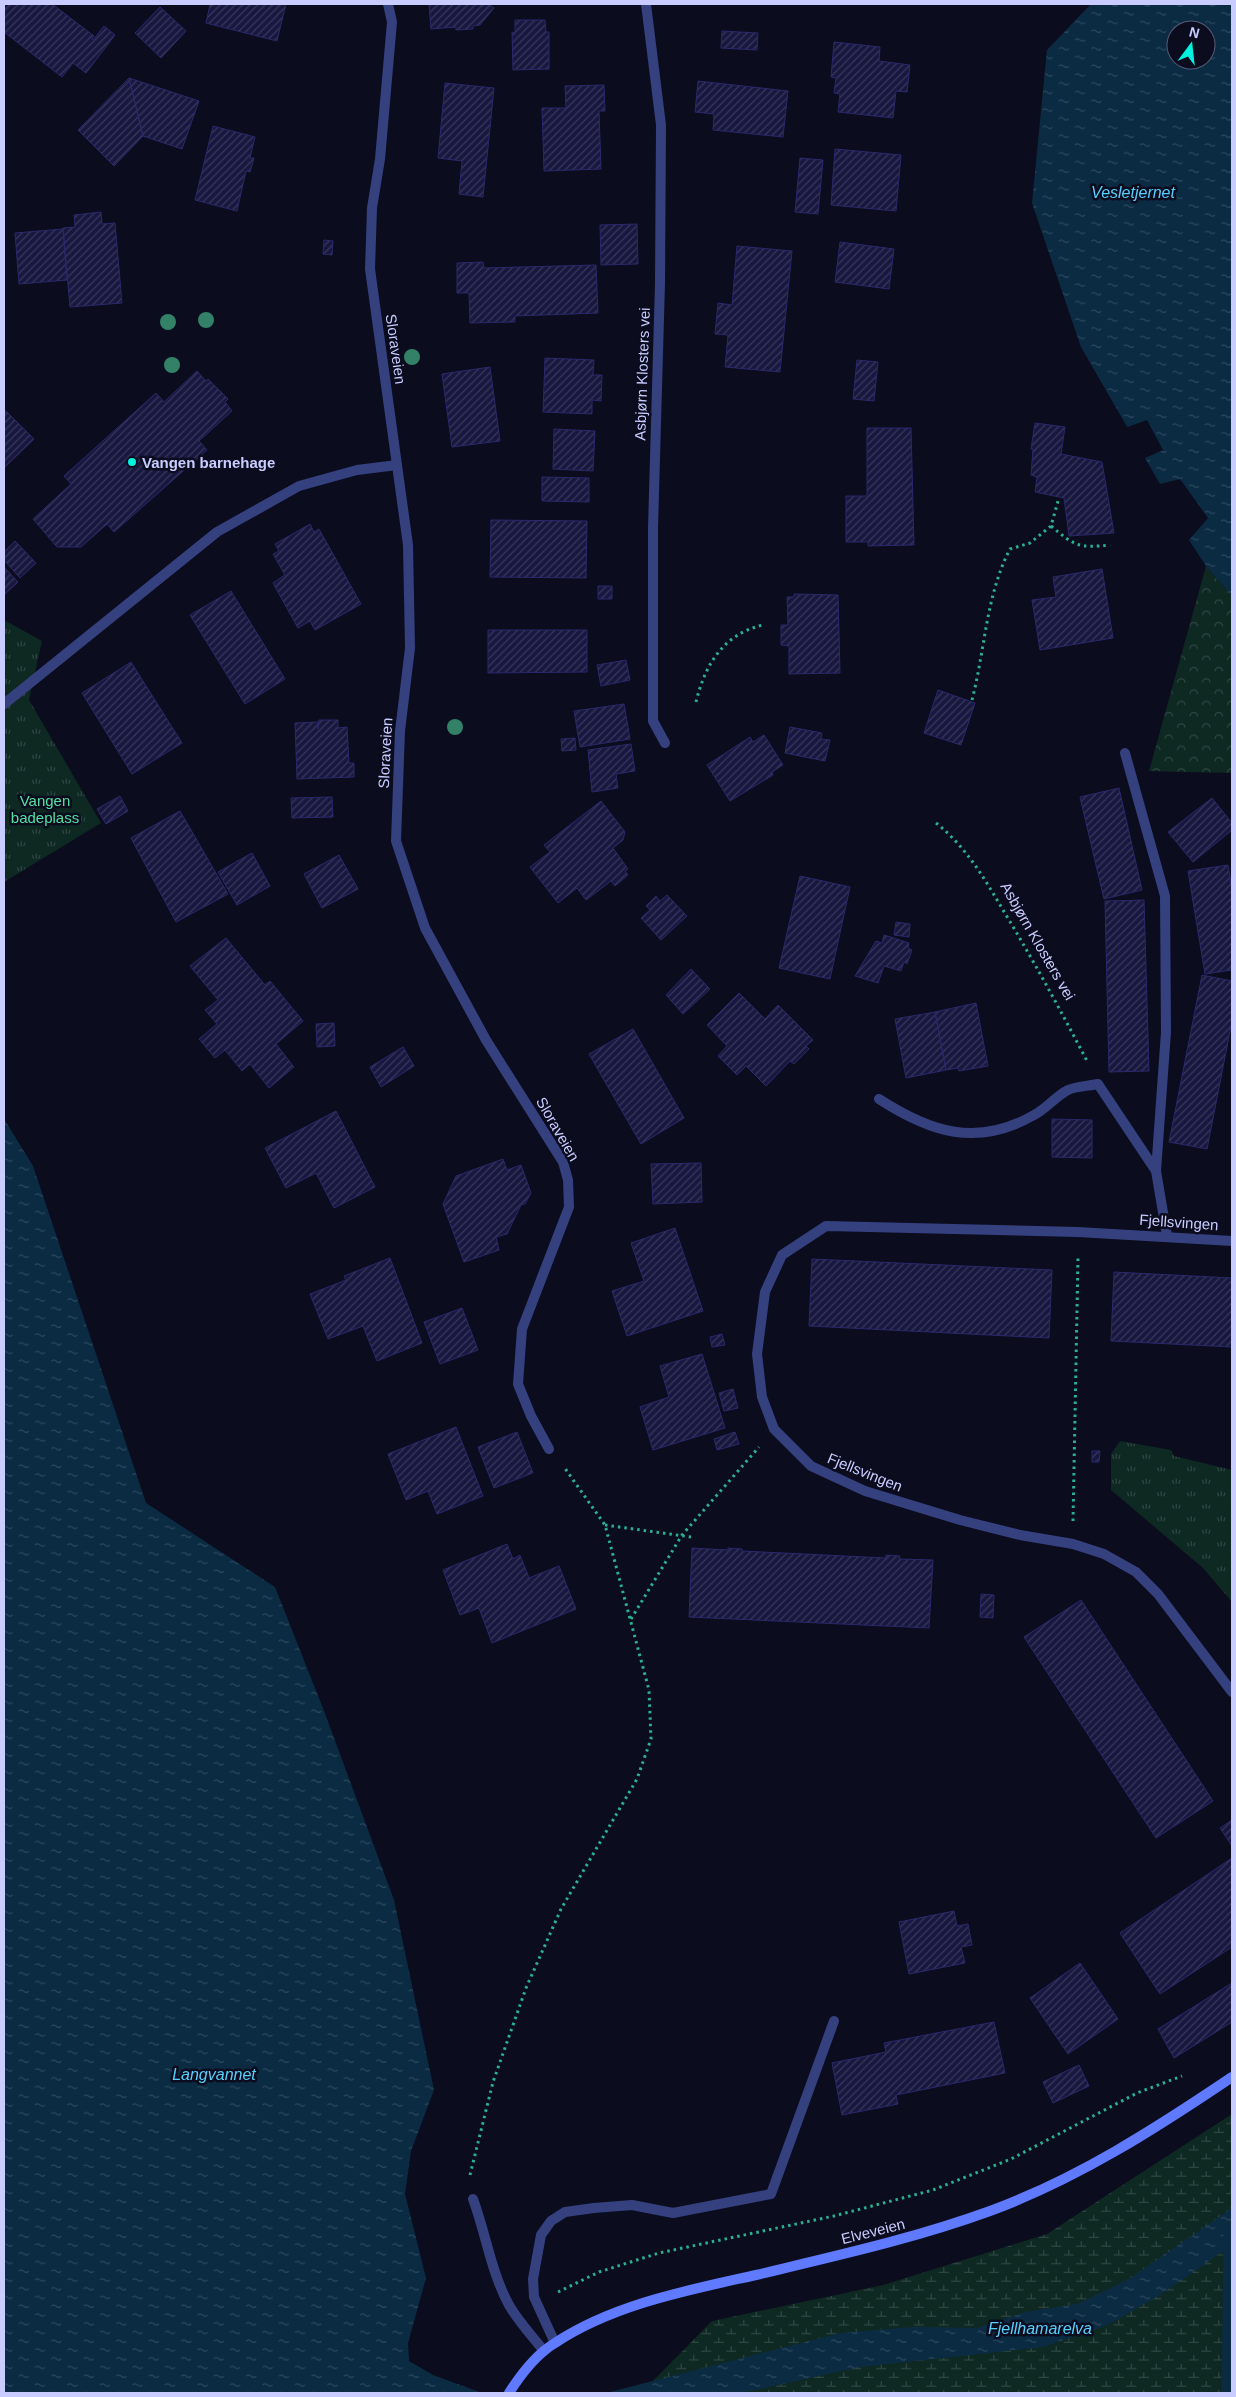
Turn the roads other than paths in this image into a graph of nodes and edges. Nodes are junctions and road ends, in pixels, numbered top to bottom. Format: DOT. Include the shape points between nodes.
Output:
graph roads {
  1 [pos="388,4"];
  2 [pos="646,4"];
  3 [pos="398,465"];
  4 [pos="4,704"];
  5 [pos="665,742"];
  6 [pos="1125,753"];
  7 [pos="879,1099"];
  8 [pos="1156,1171"];
  9 [pos="1166,1236"];
  10 [pos="1232,1241"];
  11 [pos="549,1448"];
  12 [pos="1232,1692"];
  13 [pos="834,2020"];
  14 [pos="1232,2077"];
  15 [pos="473,2199"];
  16 [pos="555,2342"];
  17 [pos="544,2351"];
  18 [pos="512,2389"];
  1 -- 3 [label="street, Sloraveien" via="392,22 380,159 372,208 370,269"];
  2 -- 5 [label="street, Asbjørn Klosters vei" via="661,125 653,528 653,721"];
  3 -- 4 [label="street" via="357,470 299,486 216,532"];
  3 -- 11 [label="street, Sloraveien" via="408,546 410,648 400,731 396,841 425,928 486,1040 563,1162 568,1180 569,1208 522,1330 518,1384"];
  6 -- 8 [label="street" via="1165,896 1166,1032"];
  7 -- 8 [label="street" via="900,1113 933,1126 959,1134 982,1135 1034,1116 1068,1090 1098,1084"];
  8 -- 9 [label="street"];
  9 -- 10 [label="street, Fjellsvingen"];
  9 -- 12 [label="street, Fjellsvingen" via="826,1226 782,1255 765,1292 757,1354 762,1397 774,1429 811,1466 865,1491 960,1520 1073,1544 1104,1554 1136,1572 1158,1594"];
  13 -- 16 [label="street" via="771,2194 673,2214 632,2205 565,2212 551,2221 541,2235 532,2280 534,2297"];
  14 -- 16 [label="main road, Elveveien" via="1109,2156 991,2211 907,2238 670,2296 600,2319"];
  15 -- 17 [label="street" via="506,2298"];
  16 -- 17 [label="main road, Elveveien"];
  17 -- 18 [label="main road, Elveveien"];
}
